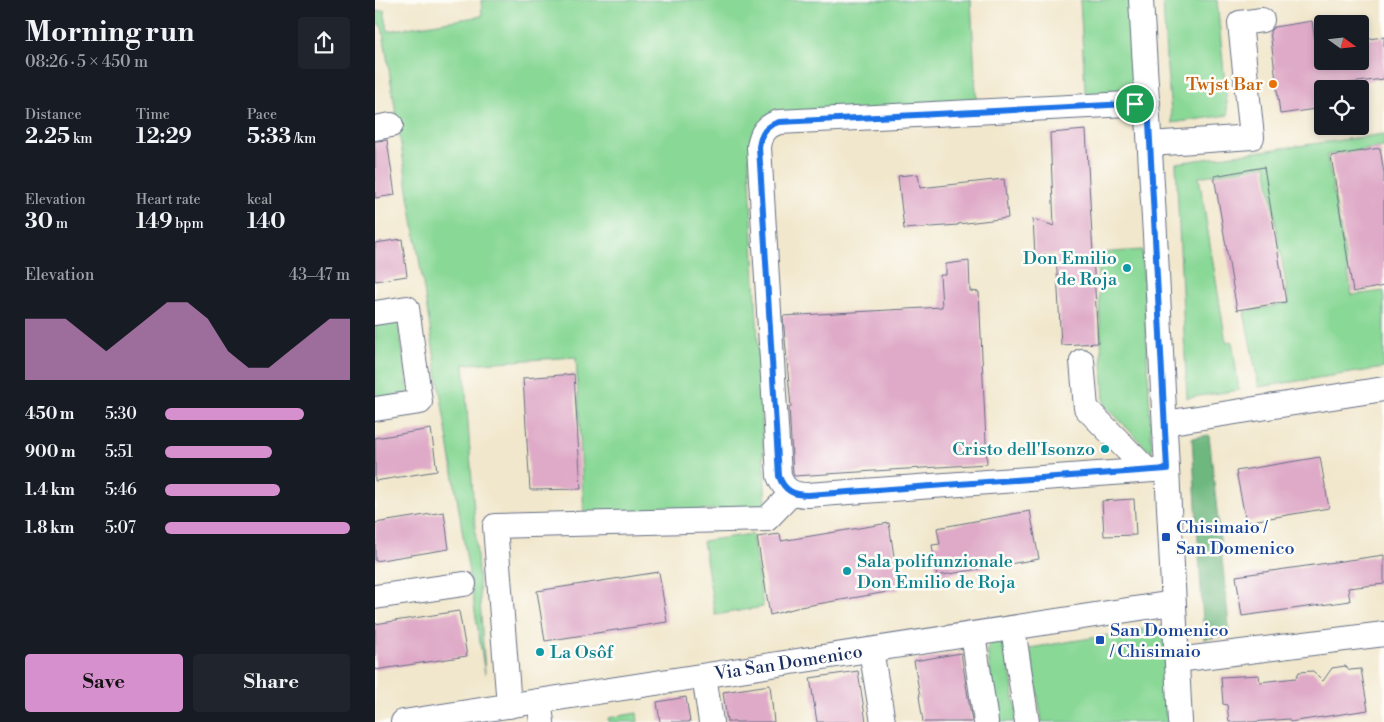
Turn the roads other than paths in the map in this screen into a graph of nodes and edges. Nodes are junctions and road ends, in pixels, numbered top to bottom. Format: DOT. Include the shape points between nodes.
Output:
graph roads {
  1 [pos="1141,0"];
  2 [pos="1262,20"];
  3 [pos="1148,103"];
  4 [pos="1150,144"];
  5 [pos="375,314"];
  6 [pos="1082,361"];
  7 [pos="1384,388"];
  8 [pos="375,409"];
  9 [pos="1165,423"];
  10 [pos="1157,470"];
  11 [pos="792,493"];
  12 [pos="464,584"];
  13 [pos="375,598"];
  14 [pos="1173,603"];
  15 [pos="1013,628"];
  16 [pos="973,634"];
  17 [pos="1384,634"];
  18 [pos="871,650"];
  19 [pos="1177,660"];
  20 [pos="704,676"];
  21 [pos="509,706"];
  22 [pos="540,712"];
  23 [pos="403,722"];
  24 [pos="711,722"];
  25 [pos="883,722"];
  26 [pos="986,722"];
  27 [pos="1027,722"];
  28 [pos="1180,722"];
  1 -- 3 [label="street"];
  2 -- 4 [label="street" via="1240,23 1252,137"];
  3 -- 4 [label="street"];
  3 -- 11 [label="street" via="779,122 765,130 759,147 779,476 785,489"];
  4 -- 9 [label="street"];
  5 -- 8 [label="street" via="407,308 421,402"];
  6 -- 10 [label="street" via="1086,408"];
  7 -- 9 [label="street"];
  9 -- 10 [label="street"];
  10 -- 11 [label="street" via="808,495"];
  10 -- 14 [label="street"];
  11 -- 21 [label="street" via="767,519 495,526"];
  12 -- 13 [label="street"];
  14 -- 15 [label="street, Via San Domenico"];
  14 -- 19 [label="street"];
  15 -- 16 [label="street, Via San Domenico"];
  15 -- 27 [label="street"];
  16 -- 18 [label="street, Via San Domenico"];
  16 -- 26 [label="street"];
  17 -- 19 [label="street"];
  18 -- 20 [label="street, Via San Domenico"];
  18 -- 25 [label="street"];
  19 -- 28 [label="street"];
  20 -- 22 [label="street, Via San Domenico"];
  20 -- 24 [label="street"];
  21 -- 22 [label="street, Via San Domenico"];
  21 -- 23 [label="street, Via San Domenico"];
}
